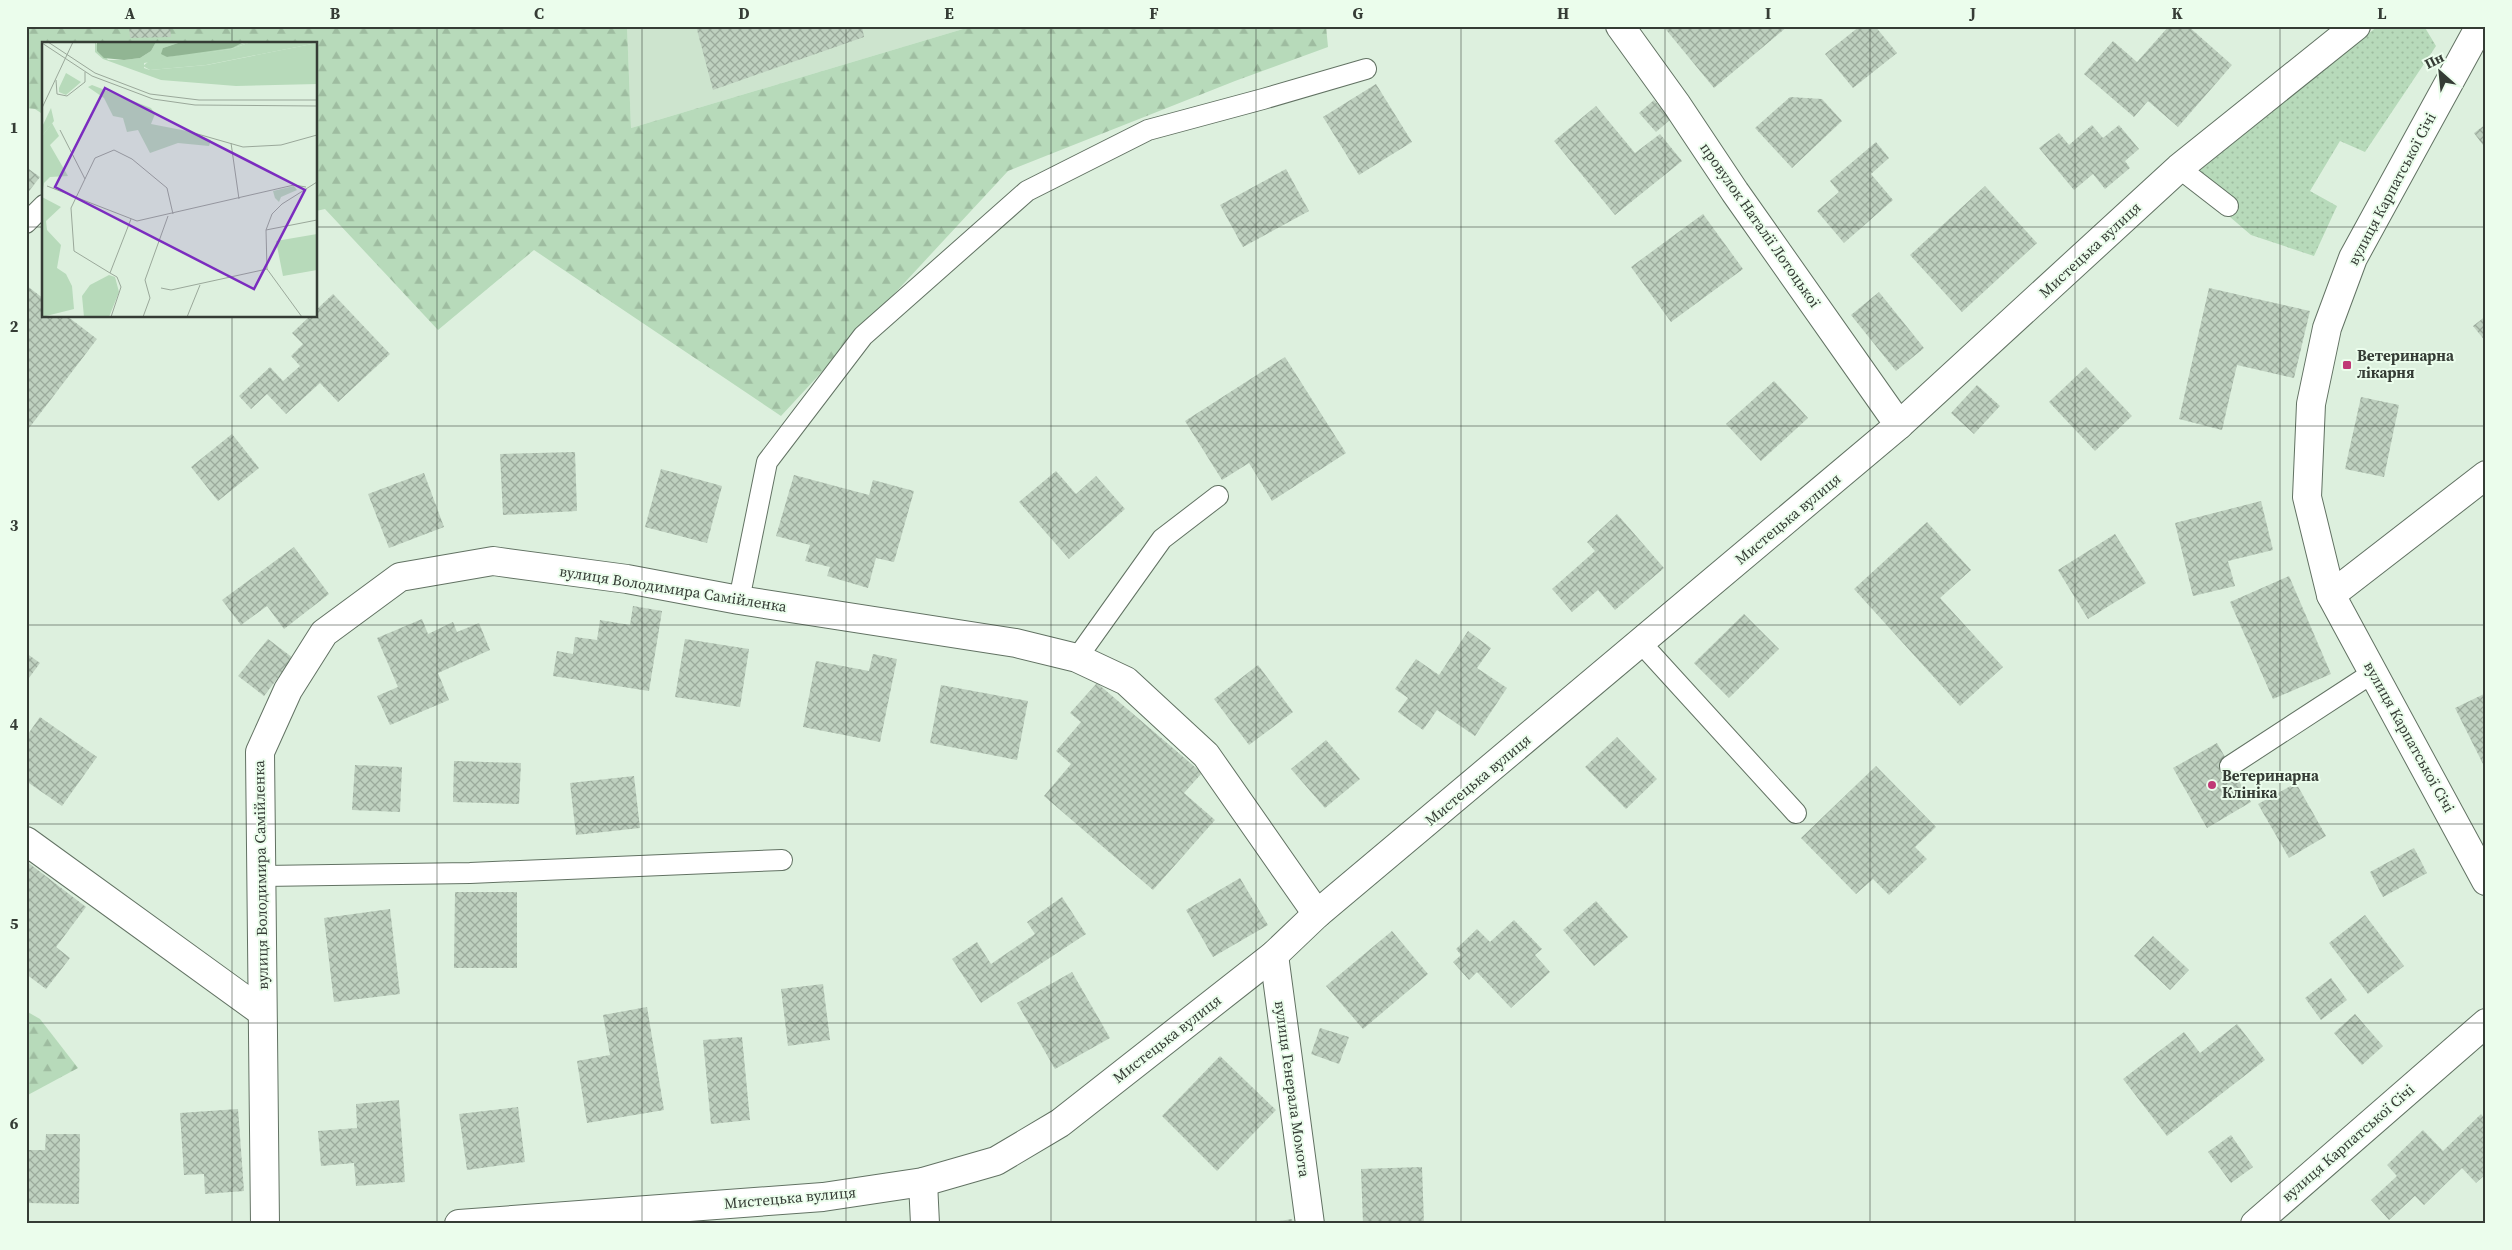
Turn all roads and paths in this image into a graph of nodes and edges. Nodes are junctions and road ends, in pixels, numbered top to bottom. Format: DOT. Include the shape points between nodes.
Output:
graph roads {
  1 [pos="1620,26"];
  2 [pos="2356,26"];
  3 [pos="2480,26"];
  4 [pos="1366,69"];
  5 [pos="2179,168"];
  6 [pos="2228,206"];
  7 [pos="42,207"];
  8 [pos="26,223"];
  9 [pos="1899,425"];
  10 [pos="2486,475"];
  11 [pos="1218,496"];
  12 [pos="2331,595"];
  13 [pos="739,600"];
  14 [pos="1641,643"];
  15 [pos="1077,658"];
  16 [pos="2374,672"];
  17 [pos="2230,766"];
  18 [pos="1796,813"];
  19 [pos="26,841"];
  20 [pos="782,860"];
  21 [pos="263,876"];
  22 [pos="2486,881"];
  23 [pos="1317,914"];
  24 [pos="1274,955"];
  25 [pos="262,1012"];
  26 [pos="2486,1023"];
  27 [pos="923,1182"];
  28 [pos="266,1224"];
  29 [pos="459,1224"];
  30 [pos="925,1224"];
  31 [pos="1310,1224"];
  32 [pos="2255,1224"];
  1 -- 9 [label="street, провулок Наталії Лотоцької"];
  2 -- 5 [label="street, Мистецька вулиця"];
  3 -- 12 [label="street, вулиця Карпатської Січі" via="2353,258 2327,328 2311,404 2307,498"];
  4 -- 13 [label="lane" via="1148,130 1027,191 863,336 767,462"];
  5 -- 6 [label="lane"];
  5 -- 9 [label="street, Мистецька вулиця"];
  7 -- 8 [label="lane"];
  9 -- 14 [label="street, Мистецька вулиця"];
  10 -- 12 [label="street"];
  11 -- 15 [label="lane" via="1162,539"];
  12 -- 16 [label="street, вулиця Карпатської Січі"];
  13 -- 15 [label="street, вулиця Володимира Самійленка" via="1016,643"];
  13 -- 21 [label="street, вулиця Володимира Самійленка" via="627,579 493,561 400,577 324,632 288,690 260,752"];
  14 -- 18 [label="lane"];
  14 -- 23 [label="street, Мистецька вулиця"];
  15 -- 23 [label="street, вулиця Володимира Самійленка" via="1126,681 1206,755"];
  16 -- 17 [label="lane"];
  16 -- 22 [label="street, вулиця Карпатської Січі"];
  19 -- 25 [label="street, вулиця Володимира Самійленка"];
  20 -- 21 [label="lane" via="470,873"];
  21 -- 25 [label="street, вулиця Володимира Самійленка"];
  23 -- 24 [label="street, Мистецька вулиця"];
  24 -- 27 [label="street, Мистецька вулиця" via="1060,1123 996,1160"];
  24 -- 31 [label="street, вулиця Генерала Момота"];
  25 -- 28 [label="street, вулиця Володимира Самійленка"];
  26 -- 32 [label="street, вулиця Карпатської Січі"];
  27 -- 29 [label="street, Мистецька вулиця" via="823,1197"];
  27 -- 30 [label="street"];
}
